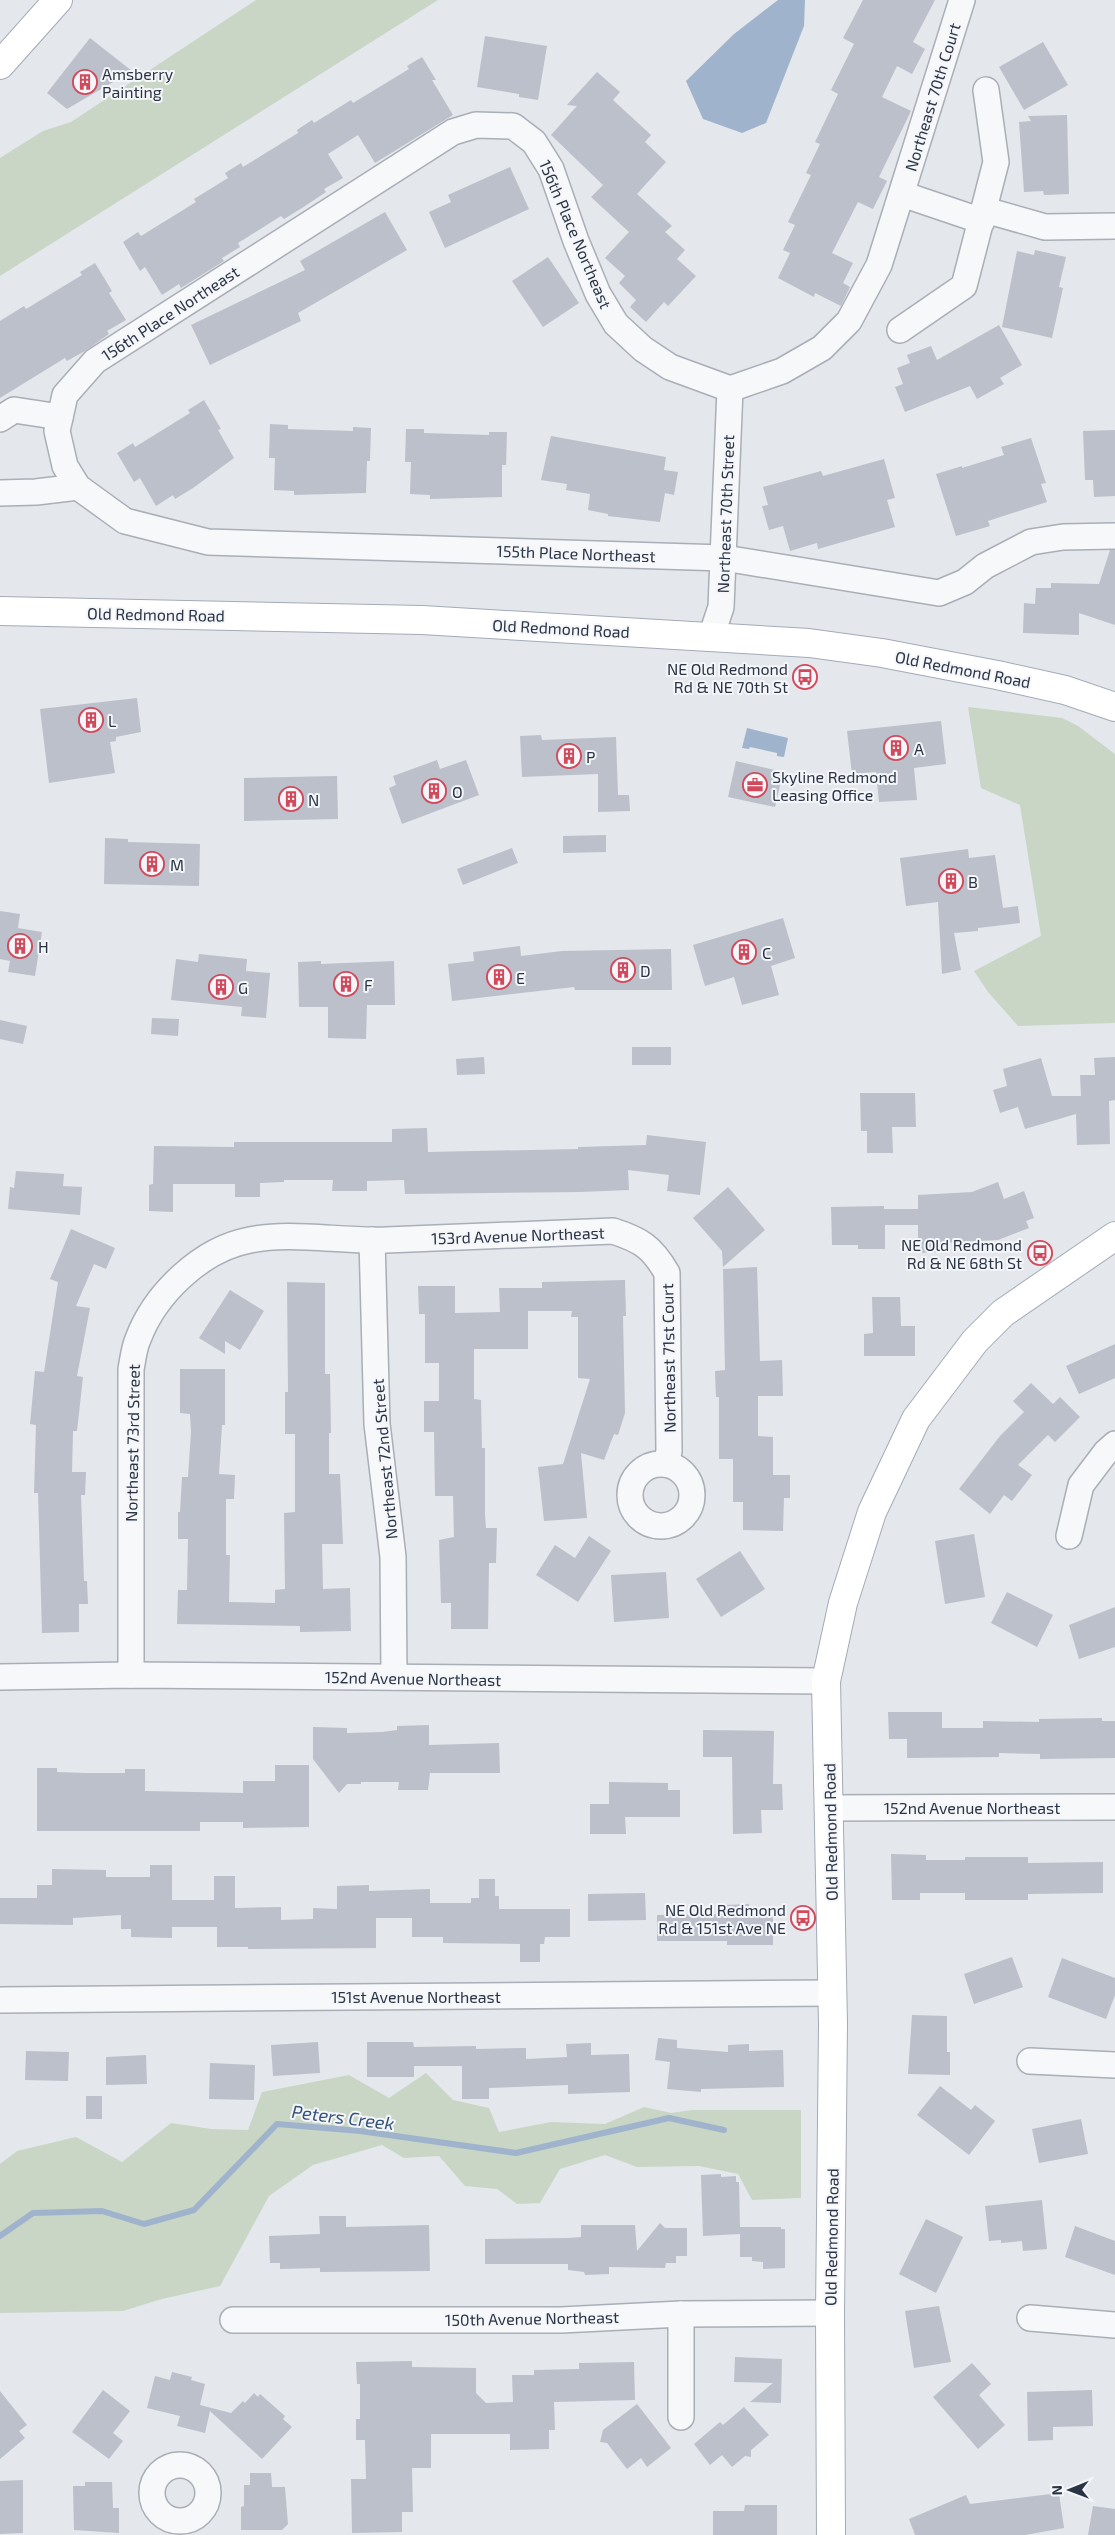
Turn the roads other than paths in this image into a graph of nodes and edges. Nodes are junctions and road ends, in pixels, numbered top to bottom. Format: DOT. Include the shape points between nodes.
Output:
graph roads {
  1 [pos="58,0"];
  2 [pos="962,0"];
  3 [pos="0,66"];
  4 [pos="986,90"];
  5 [pos="902,194"];
  6 [pos="983,215"];
  7 [pos="1115,226"];
  8 [pos="900,330"];
  9 [pos="730,389"];
  10 [pos="60,417"];
  11 [pos="0,419"];
  12 [pos="60,449"];
  13 [pos="78,487"];
  14 [pos="0,493"];
  15 [pos="1115,536"];
  16 [pos="724,558"];
  17 [pos="0,611"];
  18 [pos="710,636"];
  19 [pos="1115,707"];
  20 [pos="1115,1236"];
  21 [pos="372,1240"];
  22 [pos="657,1255"];
  23 [pos="1115,1444"];
  24 [pos="666,1464"];
  25 [pos="1069,1536"];
  26 [pos="131,1676"];
  27 [pos="0,1677"];
  28 [pos="394,1677"];
  29 [pos="826,1681"];
  30 [pos="1115,1807"];
  31 [pos="829,1808"];
  32 [pos="833,1993"];
  33 [pos="0,2000"];
  34 [pos="1030,2061"];
  35 [pos="1115,2066"];
  36 [pos="830,2313"];
  37 [pos="681,2314"];
  38 [pos="1030,2318"];
  39 [pos="233,2320"];
  40 [pos="1115,2325"];
  41 [pos="681,2417"];
  42 [pos="831,2535"];
  1 -- 3 [label="main road"];
  2 -- 5 [label="street, Northeast 70th Court"];
  4 -- 6 [label="street" via="996,162"];
  5 -- 6 [label="street"];
  5 -- 9 [label="street" via="879,265 849,321 822,348 782,372"];
  6 -- 7 [label="street" via="1045,227"];
  6 -- 8 [label="street" via="964,286"];
  9 -- 10 [label="street, 156th Place Northeast" via="670,367 643,349 616,324 595,285 551,169 534,142 513,126 476,125 453,132 95,361 64,395"];
  9 -- 16 [label="street, Northeast 70th Street"];
  10 -- 11 [label="street" via="14,410"];
  10 -- 12 [label="street, 156th Place Northeast" via="57,431"];
  12 -- 13 [label="street, 155th Place Northeast" via="65,466"];
  13 -- 14 [label="street"];
  13 -- 16 [label="street, 155th Place Northeast" via="125,521 208,542"];
  15 -- 16 [label="street, 155th Place Northeast" via="1031,542 986,566 965,582 939,593"];
  16 -- 18 [label="street, Northeast 70th Street" via="721,607"];
  17 -- 18 [label="main road, Old Redmond Road" via="422,620"];
  18 -- 19 [label="main road, Old Redmond Road" via="882,653 1065,690"];
  20 -- 29 [label="main road, Old Redmond Road" via="1004,1313 975,1340 916,1419 872,1512 842,1603"];
  21 -- 22 [label="street, 153rd Avenue Northeast" via="613,1231 638,1238"];
  21 -- 26 [label="street, Northeast 73rd Street" via="272,1237 248,1240 199,1262 173,1284 151,1313 138,1339 131,1369"];
  21 -- 28 [label="street, Northeast 72nd Street" via="378,1424 393,1557"];
  22 -- 24 [label="street, Northeast 71st Court" via="667,1273 668,1290 669,1451"];
  23 -- 25 [label="street" via="1082,1485"];
  26 -- 27 [label="street, 152nd Avenue Northeast"];
  26 -- 28 [label="street, 152nd Avenue Northeast"];
  28 -- 29 [label="street, 152nd Avenue Northeast"];
  29 -- 31 [label="main road, Old Redmond Road"];
  30 -- 31 [label="street, 152nd Avenue Northeast"];
  31 -- 32 [label="main road, Old Redmond Road"];
  32 -- 33 [label="street, 151st Avenue Northeast"];
  32 -- 36 [label="main road, Old Redmond Road"];
  34 -- 35 [label="street"];
  36 -- 37 [label="street, 150th Avenue Northeast"];
  36 -- 42 [label="main road, Old Redmond Road"];
  37 -- 39 [label="street, 150th Avenue Northeast" via="552,2320"];
  37 -- 41 [label="street"];
  38 -- 40 [label="street"];
}
